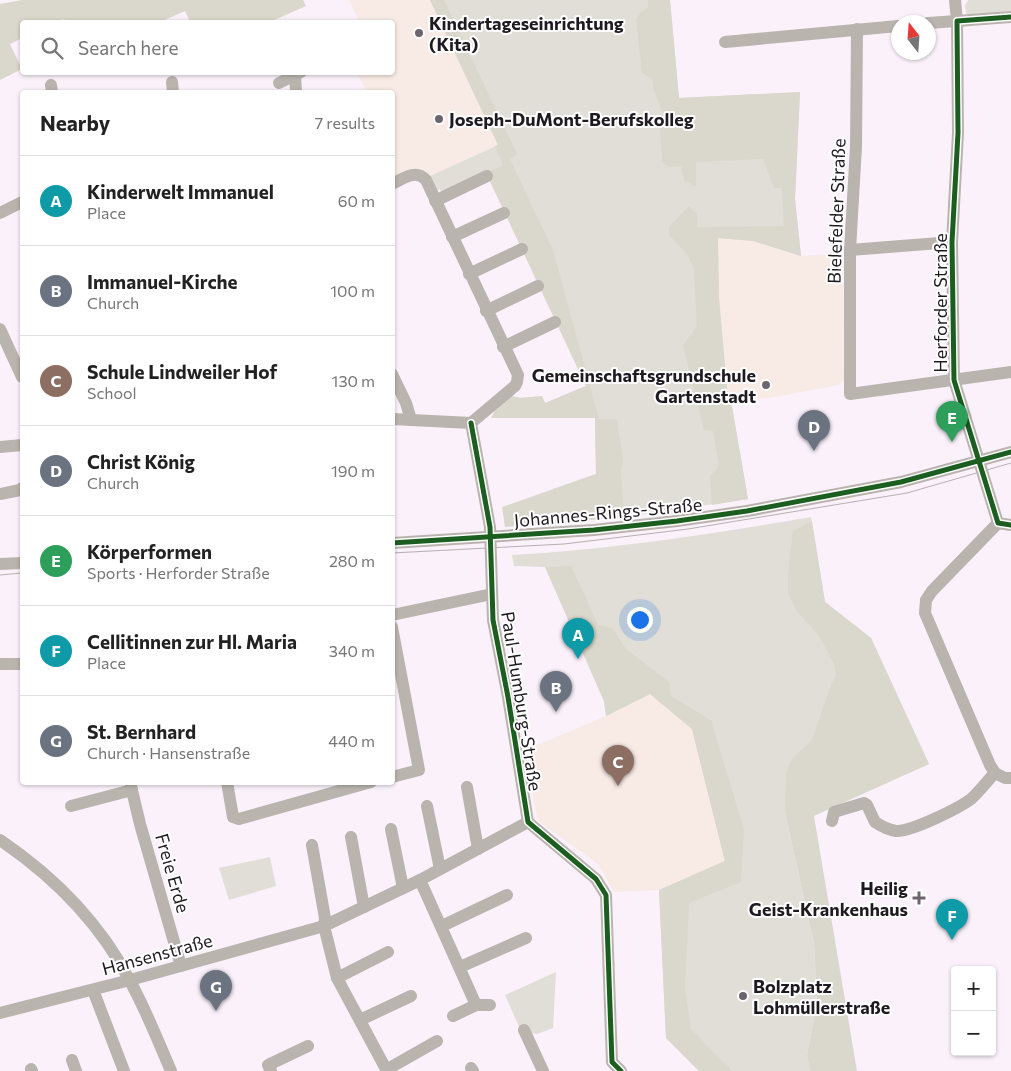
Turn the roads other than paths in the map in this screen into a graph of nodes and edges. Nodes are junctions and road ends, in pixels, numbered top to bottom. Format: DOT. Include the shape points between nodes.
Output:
graph roads {
  1 [pos="955,0"];
  2 [pos="1011,17"];
  3 [pos="957,21"];
  4 [pos="936,22"];
  5 [pos="891,27"];
  6 [pos="857,29"];
  7 [pos="725,42"];
  8 [pos="296,75"];
  9 [pos="298,75"];
  10 [pos="279,82"];
  11 [pos="296,90"];
  12 [pos="488,176"];
  13 [pos="395,183"];
  14 [pos="435,201"];
  15 [pos="20,203"];
  16 [pos="0,213"];
  17 [pos="504,213"];
  18 [pos="452,237"];
  19 [pos="952,242"];
  20 [pos="522,249"];
  21 [pos="850,250"];
  22 [pos="469,274"];
  23 [pos="538,286"];
  24 [pos="486,310"];
  25 [pos="555,322"];
  26 [pos="0,329"];
  27 [pos="503,347"];
  28 [pos="1011,372"];
  29 [pos="20,373"];
  30 [pos="395,380"];
  31 [pos="954,380"];
  32 [pos="395,419"];
  33 [pos="411,420"];
  34 [pos="471,423"];
  35 [pos="20,445"];
  36 [pos="0,448"];
  37 [pos="1011,452"];
  38 [pos="979,461"];
  39 [pos="20,490"];
  40 [pos="0,494"];
  41 [pos="1005,524"];
  42 [pos="491,537"];
  43 [pos="395,543"];
  44 [pos="20,563"];
  45 [pos="0,564"];
  46 [pos="492,594"];
  47 [pos="395,614"];
  48 [pos="395,644"];
  49 [pos="0,664"];
  50 [pos="20,664"];
  51 [pos="995,773"];
  52 [pos="395,776"];
  53 [pos="1011,778"];
  54 [pos="228,785"];
  55 [pos="350,785"];
  56 [pos="131,786"];
  57 [pos="467,787"];
  58 [pos="323,789"];
  59 [pos="71,806"];
  60 [pos="427,806"];
  61 [pos="832,821"];
  62 [pos="528,822"];
  63 [pos="390,829"];
  64 [pos="351,837"];
  65 [pos="0,840"];
  66 [pos="312,845"];
  67 [pos="478,849"];
  68 [pos="440,868"];
  69 [pos="420,880"];
  70 [pos="403,888"];
  71 [pos="507,894"];
  72 [pos="364,907"];
  73 [pos="324,926"];
  74 [pos="442,926"];
  75 [pos="526,938"];
  76 [pos="388,952"];
  77 [pos="181,966"];
  78 [pos="460,967"];
  79 [pos="337,978"];
  80 [pos="130,980"];
  81 [pos="93,990"];
  82 [pos="411,996"];
  83 [pos="476,1005"];
  84 [pos="490,1005"];
  85 [pos="0,1013"];
  86 [pos="453,1016"];
  87 [pos="360,1020"];
  88 [pos="524,1030"];
  89 [pos="437,1041"];
  90 [pos="308,1046"];
  91 [pos="267,1064"];
  92 [pos="613,1068"];
  93 [pos="387,1070"];
  94 [pos="124,1071"];
  95 [pos="171,1071"];
  96 [pos="543,1071"];
  1 -- 3 [label="street, Herforder Straße"];
  2 -- 3 [label="street"];
  3 -- 4 [label="street"];
  3 -- 19 [label="street, Herforder Straße" via="958,133"];
  5 -- 6 [label="street"];
  6 -- 7 [label="street"];
  6 -- 21 [label="street, Bielefelder Straße" via="856,147"];
  8 -- 10 [label="street"];
  9 -- 11 [label="street"];
  12 -- 14 [label="street"];
  13 -- 14 [label="street" via="418,174 426,180"];
  14 -- 18 [label="street"];
  15 -- 16 [label="street"];
  17 -- 18 [label="street"];
  18 -- 22 [label="street"];
  19 -- 21 [label="street"];
  19 -- 31 [label="street, Herforder Straße"];
  20 -- 22 [label="street"];
  21 -- 31 [label="street, Bielefelder Straße" via="850,394"];
  22 -- 24 [label="street"];
  23 -- 24 [label="street"];
  24 -- 27 [label="street"];
  25 -- 27 [label="street"];
  26 -- 29 [label="street"];
  27 -- 34 [label="street" via="518,375 517,382"];
  28 -- 31 [label="street"];
  30 -- 33 [label="street"];
  31 -- 38 [label="street, Herforder Straße"];
  32 -- 33 [label="street"];
  33 -- 34 [label="street"];
  34 -- 42 [label="street, Paul-Humburg-Straße"];
  35 -- 36 [label="street"];
  37 -- 38 [label="street, Johannes-Rings-Straße"];
  38 -- 41 [label="street, Herforder Straße"];
  38 -- 42 [label="street, Johannes-Rings-Straße" via="901,482 747,511 616,528"];
  39 -- 40 [label="street"];
  41 -- 51 [label="street" via="932,591 926,600 925,613"];
  42 -- 43 [label="street, Johannes-Rings-Straße"];
  42 -- 46 [label="street, Paul-Humburg-Straße"];
  44 -- 45 [label="street"];
  46 -- 47 [label="street"];
  46 -- 62 [label="street, Paul-Humburg-Straße" via="497,646"];
  48 -- 52 [label="street" via="418,770"];
  49 -- 50 [label="street"];
  51 -- 53 [label="street"];
  51 -- 61 [label="street" via="971,799 946,814 897,831 875,822 864,802 834,812"];
  54 -- 58 [label="street" via="233,817 239,819"];
  55 -- 58 [label="street"];
  56 -- 59 [label="street, Freie Erde"];
  56 -- 77 [label="street, Freie Erde"];
  57 -- 67 [label="street"];
  60 -- 68 [label="street"];
  62 -- 67 [label="street, Hansenstraße"];
  62 -- 92 [label="street" via="596,879 606,895"];
  63 -- 70 [label="street"];
  64 -- 72 [label="street"];
  65 -- 80 [label="street" via="28,859 63,891 99,931"];
  66 -- 73 [label="street"];
  67 -- 68 [label="street, Hansenstraße"];
  68 -- 69 [label="street, Hansenstraße"];
  69 -- 70 [label="street, Hansenstraße"];
  69 -- 74 [label="street"];
  70 -- 72 [label="street, Hansenstraße"];
  71 -- 74 [label="street"];
  72 -- 73 [label="street, Hansenstraße"];
  73 -- 77 [label="street, Hansenstraße"];
  73 -- 79 [label="street"];
  74 -- 78 [label="street"];
  75 -- 78 [label="street"];
  76 -- 79 [label="street"];
  77 -- 80 [label="street, Hansenstraße"];
  78 -- 83 [label="street"];
  79 -- 87 [label="street"];
  80 -- 81 [label="street, Hansenstraße"];
  80 -- 95 [label="street"];
  81 -- 85 [label="street, Hansenstraße"];
  81 -- 94 [label="street"];
  82 -- 87 [label="street"];
  83 -- 84 [label="street"];
  83 -- 86 [label="street"];
  87 -- 93 [label="street"];
  88 -- 96 [label="street"];
  89 -- 93 [label="street"];
  90 -- 91 [label="street"];
}
